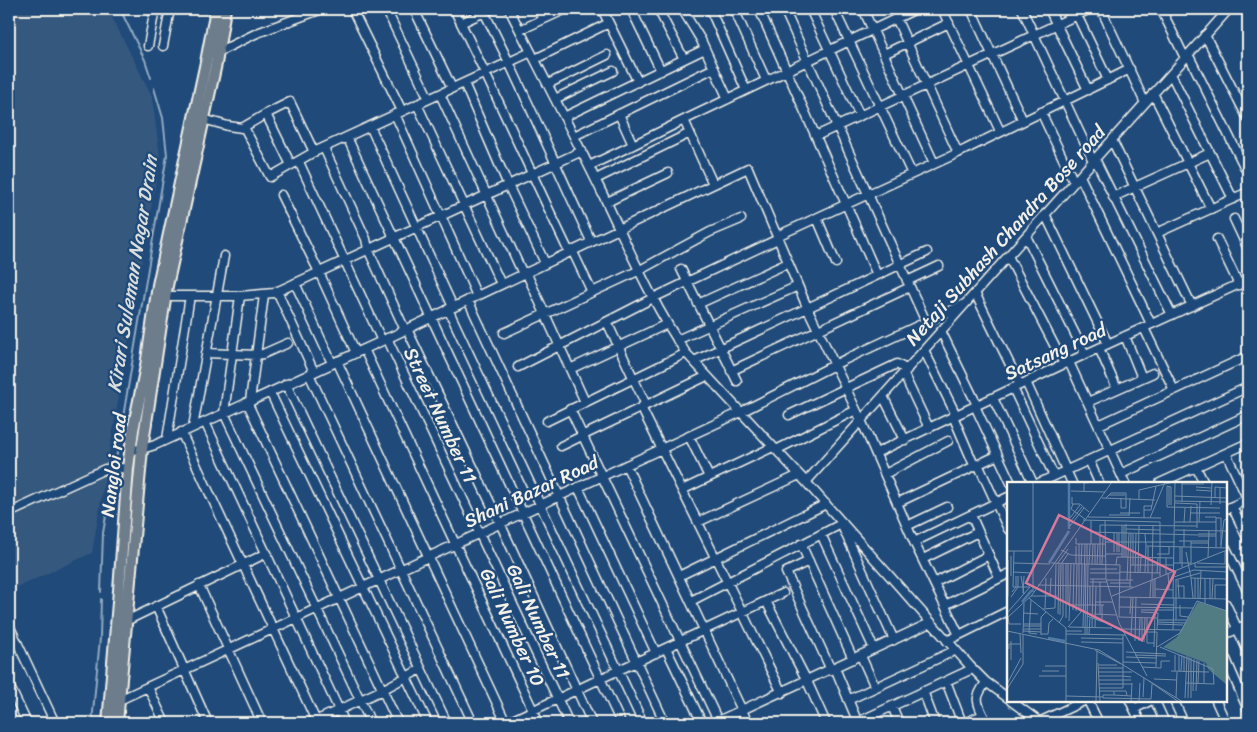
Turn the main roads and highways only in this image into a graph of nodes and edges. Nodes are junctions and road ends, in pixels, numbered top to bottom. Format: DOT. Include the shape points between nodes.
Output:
graph roads {
  1 [pos="216,9"];
  2 [pos="225,9"];
  3 [pos="115,702"];
  4 [pos="108,723"];
  5 [pos="117,723"];
  1 -- 3 [label="main road, Nangloi road" via="158,285 128,468"];
  2 -- 3 [label="main road" via="166,296 142,449"];
  3 -- 4 [label="main road, Nangloi road"];
  3 -- 5 [label="main road"];
}
